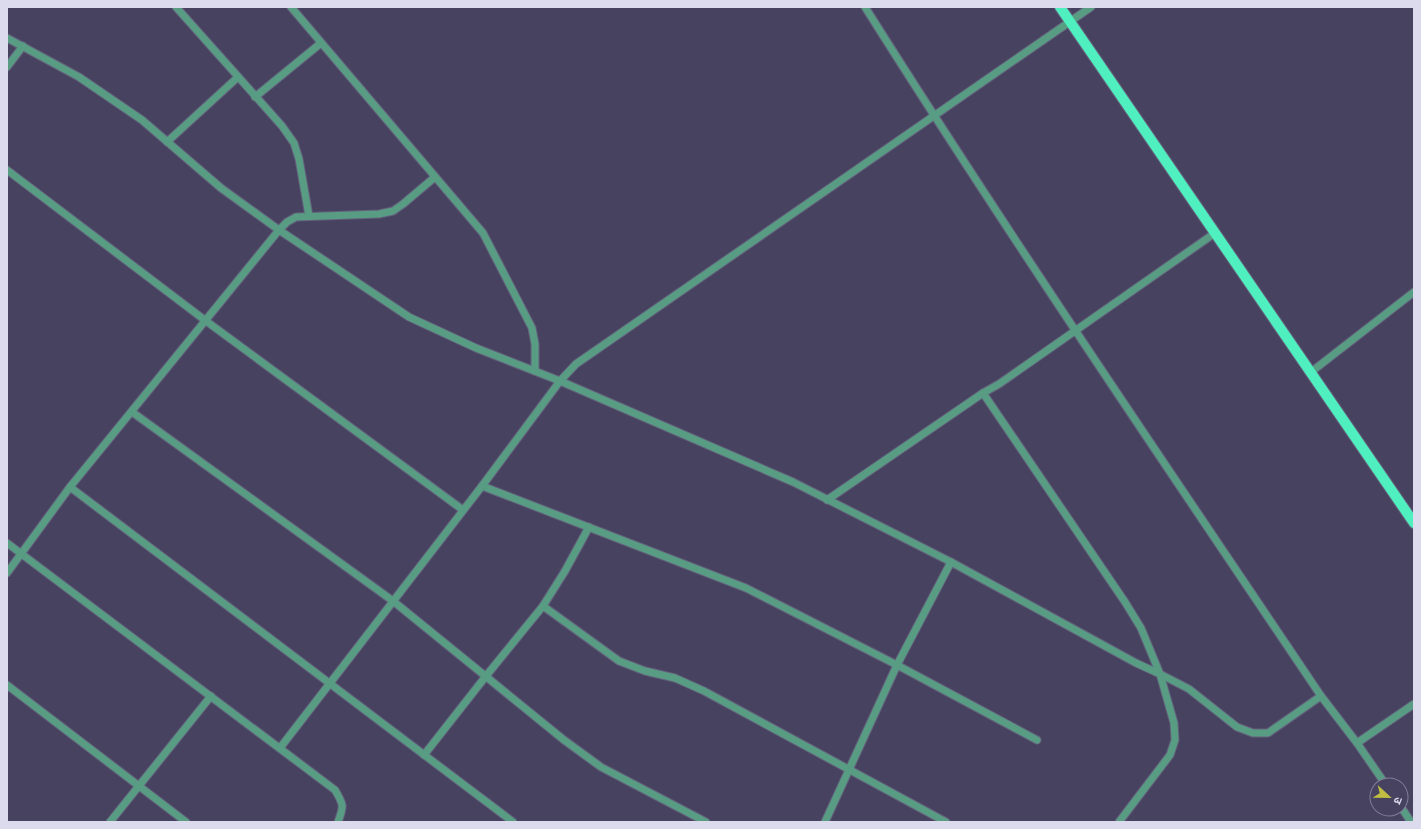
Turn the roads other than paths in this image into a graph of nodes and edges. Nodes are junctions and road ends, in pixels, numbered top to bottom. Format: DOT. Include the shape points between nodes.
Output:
graph roads {
  1 [pos="176,7"];
  2 [pos="292,7"];
  3 [pos="865,7"];
  4 [pos="1060,7"];
  5 [pos="1091,7"];
  6 [pos="1070,21"];
  7 [pos="7,38"];
  8 [pos="321,42"];
  9 [pos="23,46"];
  10 [pos="7,67"];
  11 [pos="238,77"];
  12 [pos="255,97"];
  13 [pos="934,117"];
  14 [pos="167,142"];
  15 [pos="7,170"];
  16 [pos="435,177"];
  17 [pos="309,216"];
  18 [pos="279,230"];
  19 [pos="1215,233"];
  20 [pos="1414,292"];
  21 [pos="206,321"];
  22 [pos="1075,330"];
  23 [pos="535,371"];
  24 [pos="1311,372"];
  25 [pos="560,381"];
  26 [pos="983,393"];
  27 [pos="132,412"];
  28 [pos="482,486"];
  29 [pos="70,487"];
  30 [pos="827,500"];
  31 [pos="463,510"];
  32 [pos="1414,523"];
  33 [pos="589,527"];
  34 [pos="7,543"];
  35 [pos="21,554"];
  36 [pos="951,562"];
  37 [pos="7,573"];
  38 [pos="393,601"];
  39 [pos="544,606"];
  40 [pos="897,665"];
  41 [pos="1160,674"];
  42 [pos="486,676"];
  43 [pos="330,683"];
  44 [pos="7,685"];
  45 [pos="211,696"];
  46 [pos="1321,696"];
  47 [pos="1414,704"];
  48 [pos="1037,740"];
  49 [pos="1357,743"];
  50 [pos="280,748"];
  51 [pos="424,755"];
  52 [pos="849,769"];
  53 [pos="1380,777"];
  54 [pos="139,786"];
  55 [pos="110,822"];
  56 [pos="186,822"];
  57 [pos="338,822"];
  58 [pos="513,822"];
  59 [pos="706,822"];
  60 [pos="825,822"];
  61 [pos="946,822"];
  62 [pos="1119,822"];
  1 -- 11 [label="street"];
  2 -- 8 [label="street"];
  3 -- 13 [label="street"];
  4 -- 6 [label="main road"];
  5 -- 6 [label="street"];
  6 -- 13 [label="street"];
  6 -- 19 [label="main road"];
  7 -- 9 [label="street"];
  8 -- 12 [label="street"];
  8 -- 16 [label="street"];
  9 -- 10 [label="street"];
  9 -- 14 [label="street" via="79,77 142,120"];
  11 -- 12 [label="street"];
  11 -- 14 [label="street"];
  12 -- 17 [label="street" via="294,143"];
  13 -- 22 [label="street"];
  13 -- 25 [label="street" via="576,364"];
  14 -- 18 [label="street" via="220,188"];
  15 -- 21 [label="street"];
  16 -- 17 [label="street" via="392,211 380,214"];
  16 -- 23 [label="street" via="482,233 522,307 532,328"];
  17 -- 18 [label="street" via="291,219"];
  18 -- 21 [label="street"];
  18 -- 23 [label="street" via="409,317 476,348"];
  19 -- 22 [label="street"];
  19 -- 24 [label="main road"];
  20 -- 24 [label="street"];
  21 -- 27 [label="street"];
  21 -- 31 [label="street"];
  22 -- 26 [label="street"];
  22 -- 46 [label="street"];
  23 -- 25 [label="street"];
  24 -- 32 [label="main road"];
  25 -- 28 [label="street"];
  25 -- 30 [label="street" via="793,482"];
  26 -- 30 [label="street"];
  26 -- 41 [label="street" via="1125,602 1141,628"];
  27 -- 29 [label="street"];
  27 -- 38 [label="street"];
  28 -- 31 [label="street"];
  28 -- 33 [label="street"];
  29 -- 35 [label="street"];
  29 -- 43 [label="street"];
  30 -- 36 [label="street"];
  31 -- 38 [label="street"];
  33 -- 39 [label="street"];
  33 -- 40 [label="street" via="746,588"];
  34 -- 35 [label="street"];
  35 -- 37 [label="street"];
  35 -- 45 [label="street"];
  36 -- 40 [label="street"];
  36 -- 41 [label="street"];
  38 -- 42 [label="street"];
  38 -- 43 [label="street"];
  39 -- 42 [label="street"];
  39 -- 52 [label="street" via="619,661 645,671 676,678 704,691"];
  40 -- 48 [label="street"];
  40 -- 52 [label="street"];
  41 -- 46 [label="street" via="1188,689 1237,727 1253,733 1268,733"];
  41 -- 62 [label="street" via="1174,723 1175,740 1170,755"];
  42 -- 51 [label="street"];
  42 -- 59 [label="street" via="601,767"];
  43 -- 50 [label="street"];
  43 -- 51 [label="street"];
  44 -- 54 [label="street"];
  45 -- 50 [label="street"];
  45 -- 54 [label="street"];
  46 -- 49 [label="street"];
  47 -- 49 [label="street"];
  49 -- 53 [label="street"];
  50 -- 57 [label="street" via="335,790 342,802"];
  51 -- 58 [label="street"];
  52 -- 60 [label="street"];
  52 -- 61 [label="street"];
  54 -- 55 [label="street"];
  54 -- 56 [label="street"];
}
